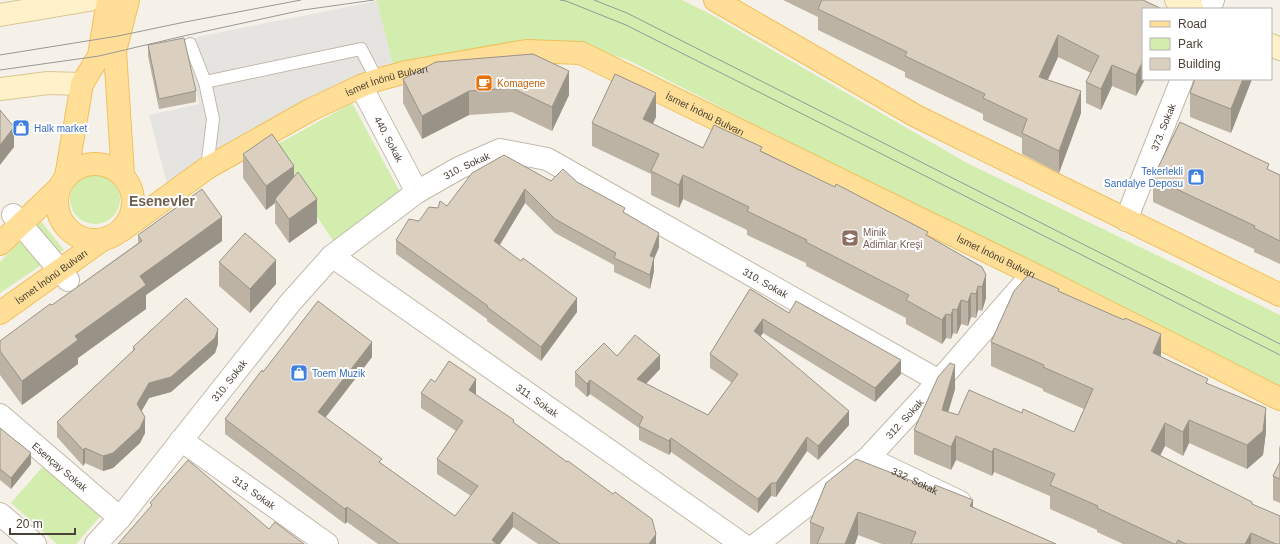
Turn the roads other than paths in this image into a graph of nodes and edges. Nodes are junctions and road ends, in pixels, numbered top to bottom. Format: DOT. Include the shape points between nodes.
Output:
graph roads {
  1 [pos="89,0"];
  2 [pos="108,0"];
  3 [pos="128,0"];
  4 [pos="715,0"];
  5 [pos="1176,0"];
  6 [pos="1191,8"];
  7 [pos="0,15"];
  8 [pos="190,44"];
  9 [pos="1182,80"];
  10 [pos="205,82"];
  11 [pos="369,83"];
  12 [pos="82,84"];
  13 [pos="0,89"];
  14 [pos="207,168"];
  15 [pos="123,175"];
  16 [pos="62,183"];
  17 [pos="418,192"];
  18 [pos="17,219"];
  19 [pos="1126,220"];
  20 [pos="122,230"];
  21 [pos="102,240"];
  22 [pos="0,244"];
  23 [pos="332,256"];
  24 [pos="1033,274"];
  25 [pos="64,275"];
  26 [pos="1280,295"];
  27 [pos="0,313"];
  28 [pos="939,381"];
  29 [pos="1280,399"];
  30 [pos="0,415"];
  31 [pos="181,440"];
  32 [pos="868,458"];
  33 [pos="979,511"];
  34 [pos="0,514"];
  35 [pos="120,518"];
  36 [pos="35,544"];
  37 [pos="96,544"];
  38 [pos="327,544"];
  39 [pos="742,544"];
  40 [pos="757,544"];
  1 -- 7 [label="street"];
  2 -- 12 [label="main road" via="99,56"];
  3 -- 15 [label="main road" via="116,52"];
  4 -- 19 [label="main road" via="916,116"];
  5 -- 6 [label="street"];
  8 -- 10 [label="lane"];
  9 -- 19 [label="street, 373. Sokak"];
  10 -- 11 [label="lane" via="361,49"];
  10 -- 14 [label="lane" via="213,119"];
  11 -- 14 [label="main road, İsmet İnönü Bulvarı" via="310,110"];
  11 -- 17 [label="street, 440. Sokak"];
  11 -- 24 [label="main road, İsmet İnönü Bulvarı" via="406,72 526,51 581,53"];
  12 -- 13 [label="street" via="48,83"];
  12 -- 16 [label="main road"];
  14 -- 20 [label="main road, İsmet İnönü Bulvarı"];
  15 -- 16 [label="main road" via="100,164 88,164 76,169"];
  15 -- 20 [label="main road" via="131,188 134,202 131,217"];
  16 -- 18 [label="main road"];
  16 -- 21 [label="main road" via="56,200 62,222 79,237"];
  17 -- 23 [label="street, 310. Sokak"];
  17 -- 28 [label="street, 310. Sokak" via="459,168 500,150 547,159"];
  18 -- 22 [label="main road"];
  18 -- 25 [label="street"];
  19 -- 26 [label="main road"];
  20 -- 21 [label="main road" via="117,235"];
  21 -- 25 [label="main road, İsmet İnönü Bulvarı"];
  23 -- 31 [label="street, 310. Sokak" via="290,302"];
  23 -- 39 [label="street, 311. Sokak"];
  24 -- 28 [label="street, 312. Sokak"];
  24 -- 29 [label="main road, İsmet İnönü Bulvarı"];
  25 -- 27 [label="main road, İsmet İnönü Bulvarı"];
  28 -- 32 [label="street, 312. Sokak"];
  30 -- 35 [label="street, Esençay Sokak"];
  31 -- 35 [label="street, 310. Sokak"];
  31 -- 38 [label="street, 313. Sokak"];
  32 -- 33 [label="street, 332. Sokak"];
  32 -- 40 [label="street, 312. Sokak"];
  34 -- 36 [label="street"];
  35 -- 37 [label="street, 310. Sokak"];
}
